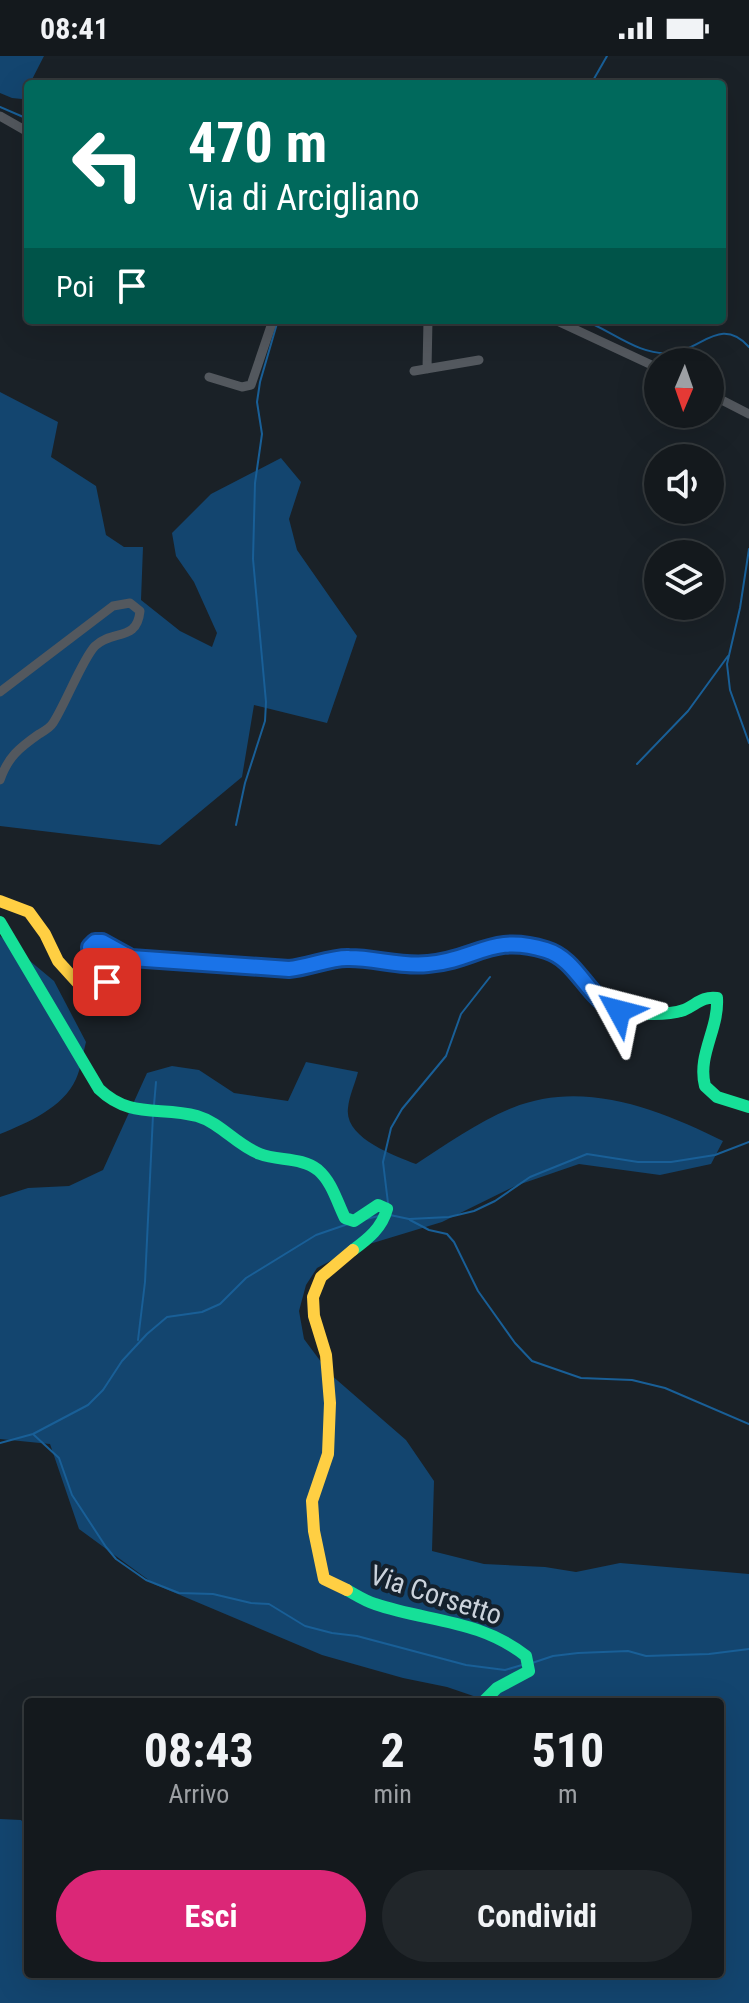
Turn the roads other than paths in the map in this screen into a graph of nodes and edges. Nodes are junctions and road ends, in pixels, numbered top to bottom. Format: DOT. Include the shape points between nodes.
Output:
graph roads {
  1 [pos="0,116"];
  2 [pos="24,130"];
  3 [pos="272,324"];
  4 [pos="428,324"];
  5 [pos="564,324"];
  6 [pos="479,360"];
  7 [pos="644,361"];
  8 [pos="427,369"];
  9 [pos="414,371"];
  10 [pos="209,377"];
  11 [pos="724,401"];
  12 [pos="749,414"];
  13 [pos="0,692"];
  14 [pos="0,780"];
  15 [pos="0,901"];
  16 [pos="0,922"];
  17 [pos="749,1107"];
  18 [pos="487,1698"];
  1 -- 2 [label="street"];
  3 -- 10 [label="street" via="251,385"];
  4 -- 8 [label="street"];
  5 -- 7 [label="street"];
  6 -- 8 [label="street"];
  8 -- 9 [label="street"];
  11 -- 12 [label="street"];
  13 -- 14 [label="street" via="113,606 130,603 140,611 139,623 130,632 93,647 51,726 14,751"];
  15 -- 17 [label="street" via="29,912 58,961 93,993 103,991 107,982 91,959 95,942 131,958 289,969 348,958 396,964 445,962 508,943 547,950 569,962 605,1006 619,1011 680,1011 703,996 717,998 703,1082 718,1098"];
  16 -- 18 [label="street, Via Corsetto" via="110,1102 198,1116 257,1153 305,1162 321,1172 345,1218 354,1221 378,1205 387,1209 379,1227 316,1284 312,1298 326,1348 330,1407 325,1470 312,1496 324,1579 374,1604 471,1626 511,1644 526,1656 529,1671"];
}
